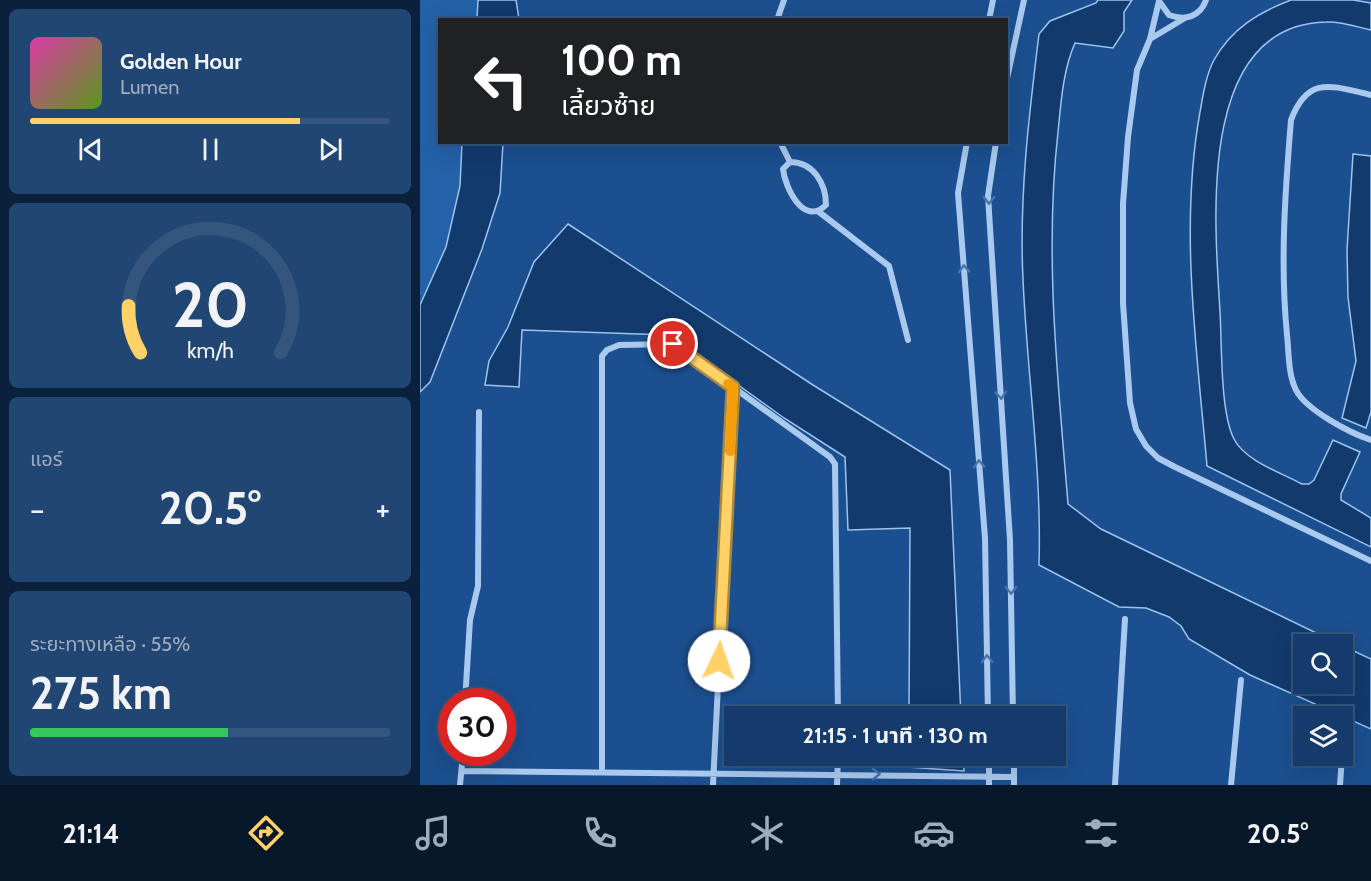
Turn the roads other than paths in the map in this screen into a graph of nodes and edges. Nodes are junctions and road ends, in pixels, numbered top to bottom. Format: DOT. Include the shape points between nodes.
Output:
graph roads {
  1 [pos="783,0"];
  2 [pos="993,0"];
  3 [pos="1024,0"];
  4 [pos="1206,0"];
  5 [pos="1159,1"];
  6 [pos="778,18"];
  7 [pos="989,18"];
  8 [pos="1185,18"];
  9 [pos="1150,39"];
  10 [pos="1008,74"];
  11 [pos="1371,95"];
  12 [pos="781,144"];
  13 [pos="967,144"];
  14 [pos="996,144"];
  15 [pos="790,162"];
  16 [pos="819,212"];
  17 [pos="908,340"];
  18 [pos="733,387"];
  19 [pos="479,412"];
  20 [pos="1368,439"];
  21 [pos="1371,561"];
  22 [pos="1125,619"];
  23 [pos="1241,680"];
  24 [pos="466,688"];
  25 [pos="837,706"];
  26 [pos="988,706"];
  27 [pos="1013,706"];
  28 [pos="462,766"];
  29 [pos="838,766"];
  30 [pos="989,766"];
  31 [pos="1014,766"];
  32 [pos="1341,766"];
  33 [pos="602,770"];
  34 [pos="462,771"];
  35 [pos="838,774"];
  36 [pos="713,775"];
  37 [pos="989,775"];
  38 [pos="1014,777"];
  39 [pos="460,785"];
  40 [pos="713,785"];
  41 [pos="837,785"];
  42 [pos="989,785"];
  43 [pos="1014,785"];
  44 [pos="1115,785"];
  45 [pos="1231,785"];
  46 [pos="1340,785"];
  1 -- 6 [label="street"];
  2 -- 7 [label="street"];
  3 -- 10 [label="street"];
  4 -- 8 [label="street" via="1200,11"];
  5 -- 8 [label="street" via="1169,15"];
  5 -- 9 [label="street"];
  8 -- 9 [label="street"];
  9 -- 21 [label="street" via="1137,69 1123,204 1123,303 1130,403 1136,429 1152,452 1175,467"];
  11 -- 20 [label="street" via="1326,85 1303,97 1291,120 1282,284 1296,391 1335,423"];
  12 -- 15 [label="street"];
  26 -- 13 [label="street, one-way" via="985,538 958,194"];
  14 -- 27 [label="street, one-way" via="988,196 1010,540"];
  15 -- 16 [label="street" via="783,169 789,191 804,209"];
  15 -- 16 [label="street" via="806,165 817,174 826,195 826,205"];
  16 -- 17 [label="street" via="889,266"];
  18 -- 25 [label="street" via="835,464"];
  18 -- 33 [label="street" via="673,344 619,345 602,356"];
  18 -- 36 [label="street"];
  19 -- 24 [label="street" via="478,586 470,620"];
  22 -- 44 [label="street"];
  23 -- 45 [label="street"];
  28 -- 34 [label="street"];
  29 -- 35 [label="street"];
  30 -- 37 [label="street"];
  31 -- 38 [label="street"];
  32 -- 46 [label="street"];
  33 -- 34 [label="street"];
  33 -- 36 [label="street"];
  34 -- 39 [label="street"];
  35 -- 36 [label="street"];
  35 -- 37 [label="street, one-way"];
  35 -- 41 [label="street"];
  36 -- 40 [label="street"];
  37 -- 38 [label="street"];
  37 -- 42 [label="street"];
  38 -- 43 [label="street"];
}
